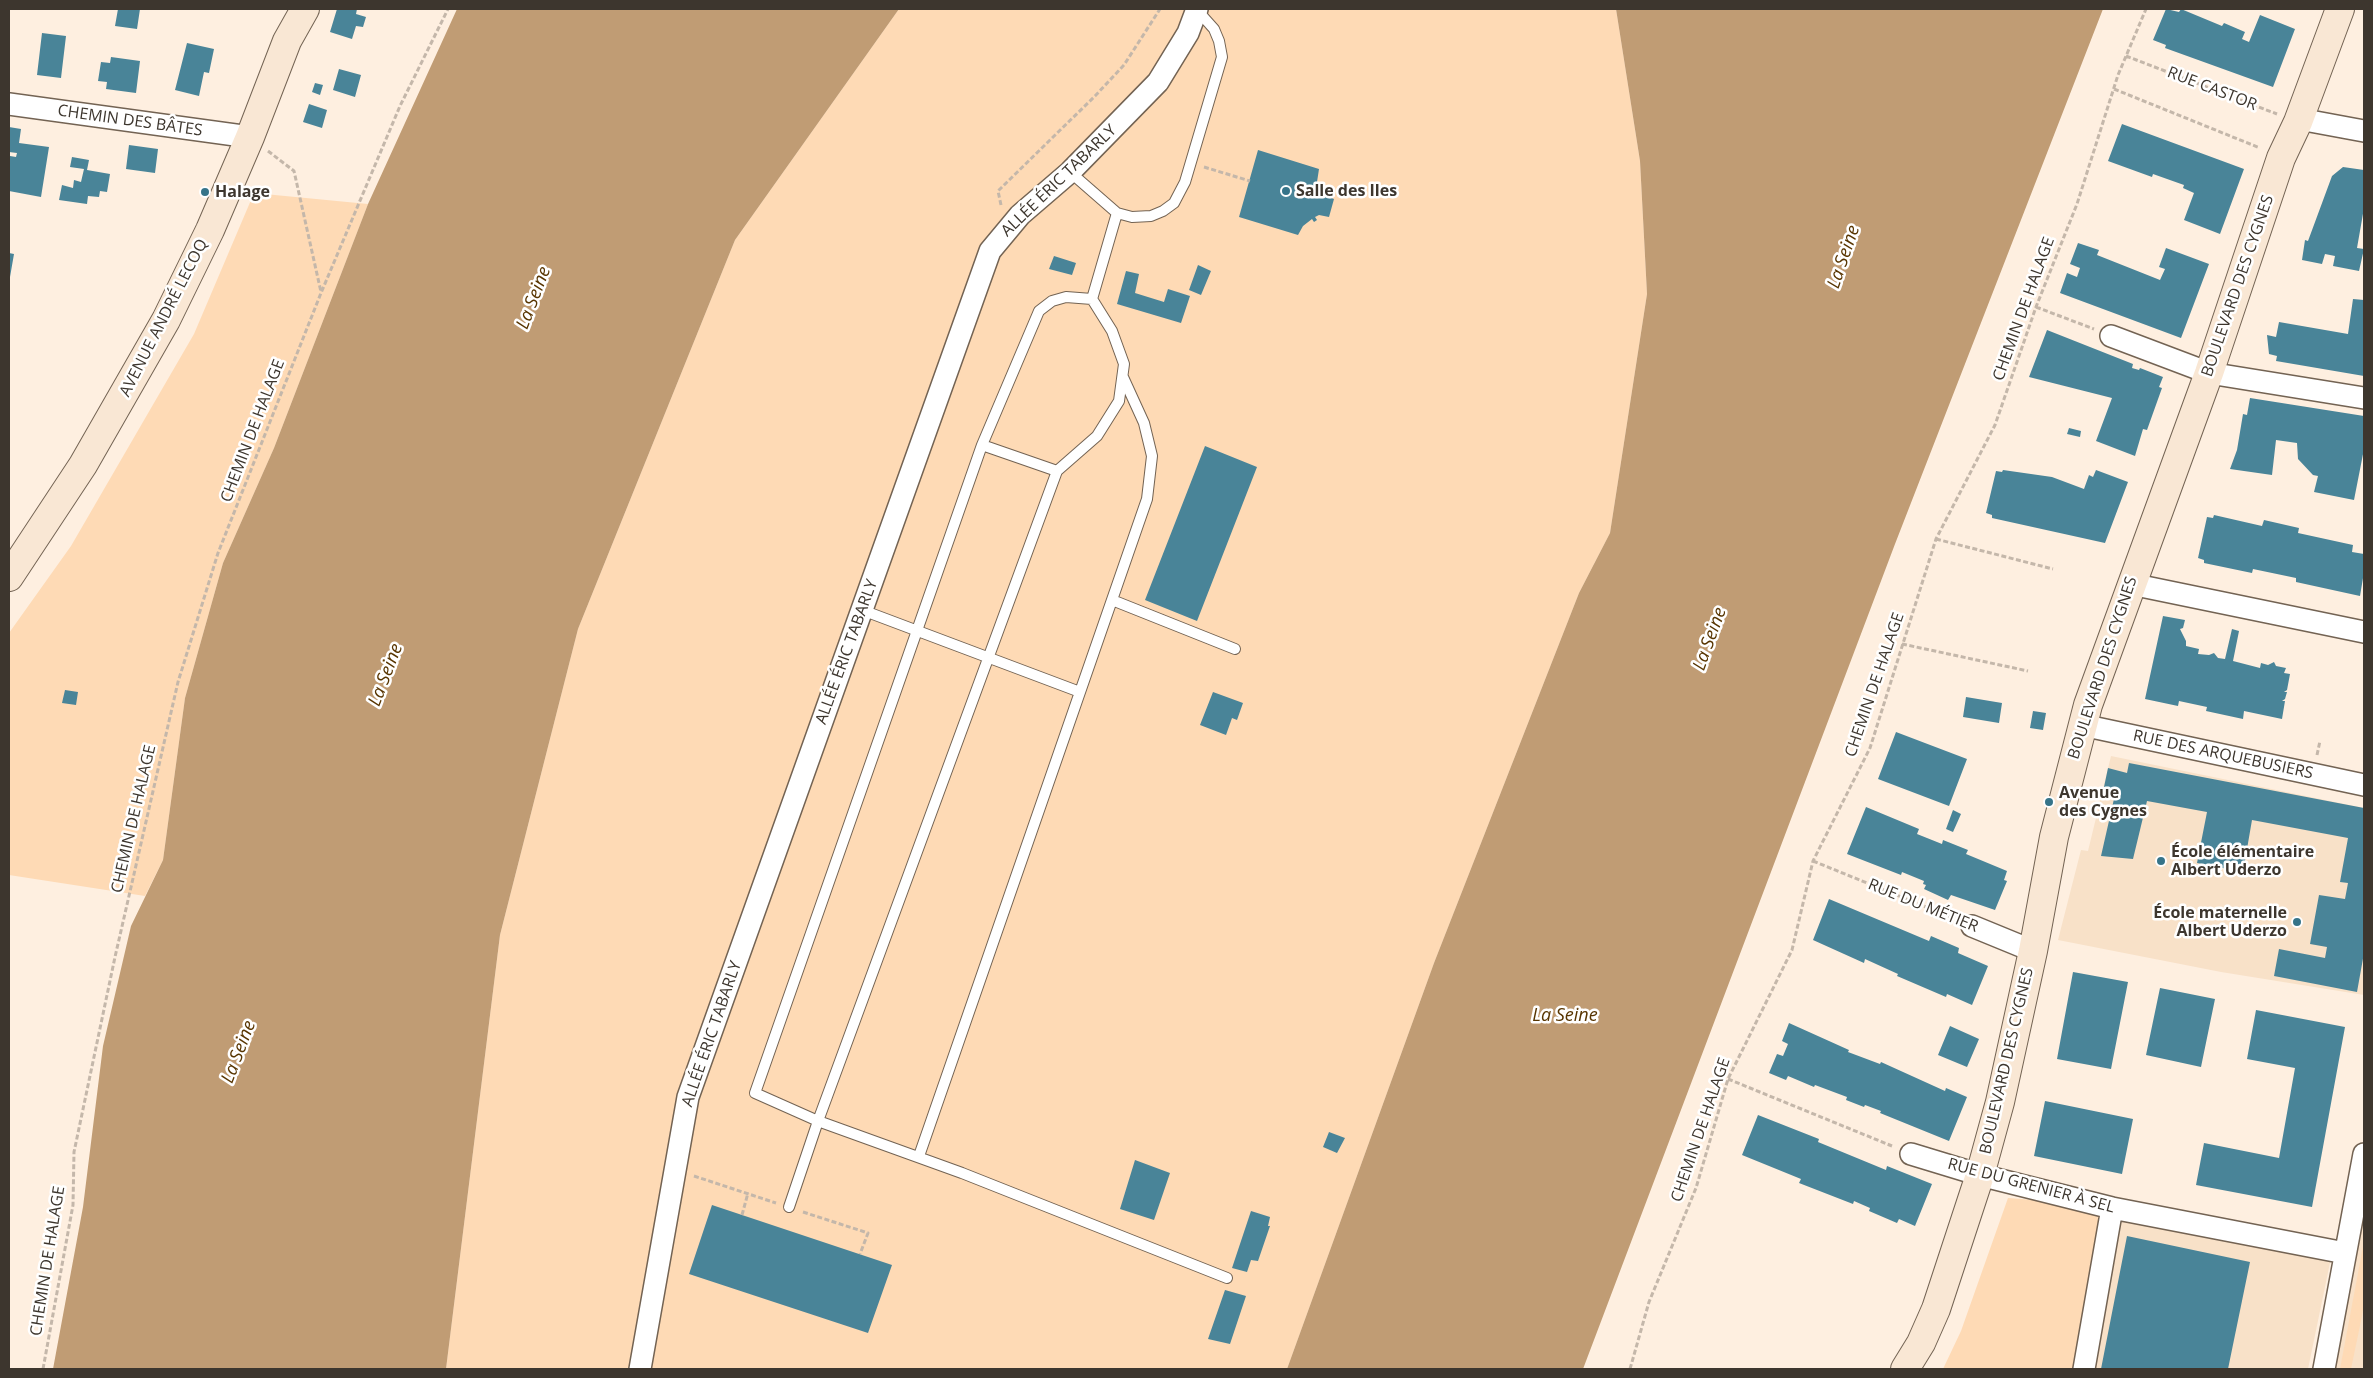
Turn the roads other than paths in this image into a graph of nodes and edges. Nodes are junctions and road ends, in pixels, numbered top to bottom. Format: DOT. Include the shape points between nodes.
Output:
graph roads {
  1 [pos="293,9"];
  2 [pos="305,9"];
  3 [pos="2340,9"];
  4 [pos="1197,10"];
  5 [pos="287,41"];
  6 [pos="9,104"];
  7 [pos="2299,120"];
  8 [pos="2364,131"];
  9 [pos="250,137"];
  10 [pos="1070,172"];
  11 [pos="1117,214"];
  12 [pos="1092,299"];
  13 [pos="2111,336"];
  14 [pos="2209,373"];
  15 [pos="1122,375"];
  16 [pos="2364,398"];
  17 [pos="982,445"];
  18 [pos="1057,471"];
  19 [pos="9,577"];
  20 [pos="2131,584"];
  21 [pos="1112,600"];
  22 [pos="862,610"];
  23 [pos="916,632"];
  24 [pos="2364,632"];
  25 [pos="1235,649"];
  26 [pos="988,659"];
  27 [pos="1080,692"];
  28 [pos="2082,725"];
  29 [pos="2364,785"];
  30 [pos="1972,926"];
  31 [pos="2033,951"];
  32 [pos="818,1121"];
  33 [pos="1911,1154"];
  34 [pos="2364,1154"];
  35 [pos="919,1156"];
  36 [pos="1980,1175"];
  37 [pos="789,1207"];
  38 [pos="2112,1208"];
  39 [pos="2345,1253"];
  40 [pos="1227,1278"];
  41 [pos="640,1369"];
  42 [pos="1905,1369"];
  43 [pos="2084,1369"];
  44 [pos="2324,1369"];
  1 -- 5 [label="main road, AVENUE ANDRÉ LECOQ"];
  2 -- 5 [label="main road, AVENUE ANDRÉ LECOQ"];
  3 -- 7 [label="main road, BOULEVARD DES CYGNES"];
  4 -- 10 [label="street, ALLÉE ÉRIC TABARLY" via="1188,33 1158,82"];
  4 -- 11 [label="lane" via="1214,29 1222,57 1185,182 1174,203 1164,211 1132,218"];
  5 -- 9 [label="main road, AVENUE ANDRÉ LECOQ"];
  6 -- 9 [label="street, CHEMIN DES BÂTES"];
  7 -- 8 [label="street"];
  7 -- 14 [label="main road, BOULEVARD DES CYGNES" via="2281,158"];
  9 -- 19 [label="main road, AVENUE ANDRÉ LECOQ" via="186,281 137,373 83,465"];
  10 -- 11 [label="lane"];
  10 -- 22 [label="street, ALLÉE ÉRIC TABARLY" via="1020,215 990,251"];
  11 -- 12 [label="lane"];
  12 -- 15 [label="lane" via="1112,331 1124,364"];
  12 -- 17 [label="lane" via="1066,297 1052,301 1039,311"];
  13 -- 14 [label="street"];
  14 -- 16 [label="street"];
  14 -- 20 [label="main road, BOULEVARD DES CYGNES"];
  15 -- 18 [label="lane" via="1119,401 1097,436"];
  15 -- 21 [label="lane" via="1144,423 1152,456 1147,500"];
  17 -- 18 [label="lane"];
  17 -- 23 [label="lane"];
  18 -- 26 [label="lane"];
  20 -- 24 [label="street"];
  20 -- 28 [label="main road, BOULEVARD DES CYGNES"];
  21 -- 25 [label="lane"];
  21 -- 27 [label="lane"];
  22 -- 23 [label="lane"];
  22 -- 41 [label="street, ALLÉE ÉRIC TABARLY" via="688,1097"];
  23 -- 26 [label="lane"];
  23 -- 32 [label="lane" via="754,1093"];
  26 -- 27 [label="lane"];
  26 -- 32 [label="lane"];
  27 -- 35 [label="lane"];
  28 -- 29 [label="street, RUE DES ARQUEBUSIERS"];
  28 -- 31 [label="main road, BOULEVARD DES CYGNES" via="2054,837"];
  30 -- 31 [label="street, RUE DU MÉTIER"];
  31 -- 36 [label="main road, BOULEVARD DES CYGNES" via="2000,1102"];
  32 -- 35 [label="lane"];
  32 -- 37 [label="lane"];
  33 -- 36 [label="street, RUE DU GRENIER À SEL"];
  34 -- 39 [label="street"];
  35 -- 40 [label="lane"];
  36 -- 38 [label="street, RUE DU GRENIER À SEL"];
  36 -- 42 [label="main road, BOULEVARD DES CYGNES" via="1936,1309"];
  38 -- 39 [label="street, RUE DU GRENIER À SEL"];
  38 -- 43 [label="street"];
  39 -- 44 [label="street"];
}
